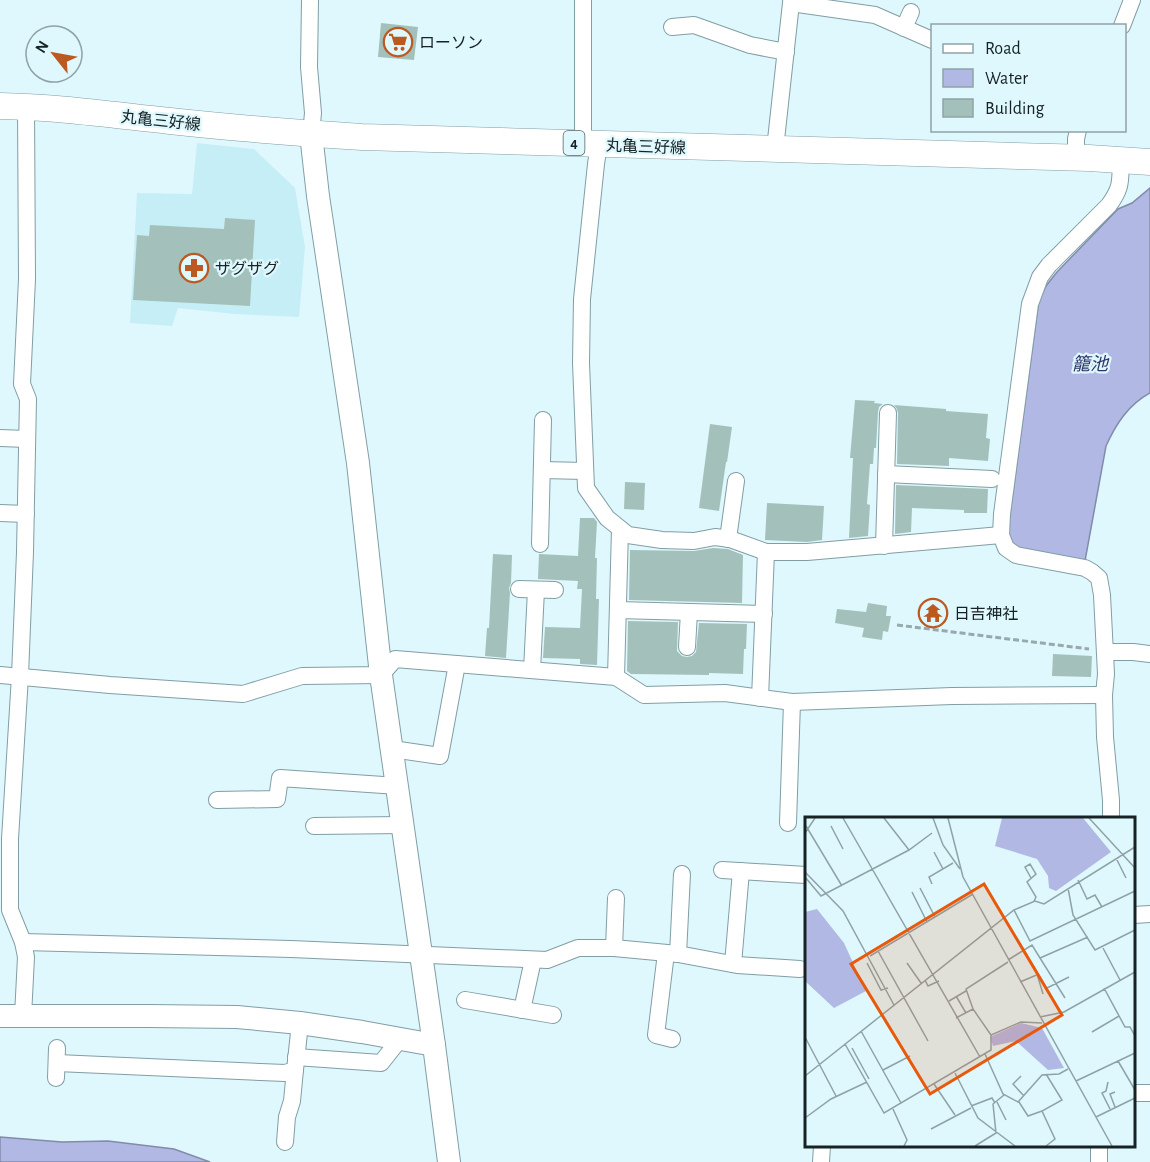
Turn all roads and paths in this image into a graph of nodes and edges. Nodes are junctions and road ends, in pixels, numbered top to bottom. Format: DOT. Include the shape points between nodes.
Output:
graph roads {
  1 [pos="310,0"];
  2 [pos="583,0"];
  3 [pos="1132,0"];
  4 [pos="792,1"];
  5 [pos="1123,24"];
  6 [pos="672,27"];
  7 [pos="931,38"];
  8 [pos="786,52"];
  9 [pos="0,105"];
  10 [pos="26,106"];
  11 [pos="1078,132"];
  12 [pos="311,134"];
  13 [pos="591,144"];
  14 [pos="775,149"];
  15 [pos="1076,157"];
  16 [pos="1121,160"];
  17 [pos="1150,162"];
  18 [pos="888,413"];
  19 [pos="543,420"];
  20 [pos="0,438"];
  21 [pos="27,439"];
  22 [pos="542,470"];
  23 [pos="585,471"];
  24 [pos="886,474"];
  25 [pos="992,479"];
  26 [pos="736,481"];
  27 [pos="0,513"];
  28 [pos="26,514"];
  29 [pos="620,529"];
  30 [pos="1001,535"];
  31 [pos="729,539"];
  32 [pos="540,544"];
  33 [pos="884,546"];
  34 [pos="766,552"];
  35 [pos="555,590"];
  36 [pos="618,610"];
  37 [pos="689,612"];
  38 [pos="764,614"];
  39 [pos="897,625"];
  40 [pos="687,647"];
  41 [pos="1105,652"];
  42 [pos="1150,654"];
  43 [pos="457,664"];
  44 [pos="532,670"];
  45 [pos="0,675"];
  46 [pos="381,675"];
  47 [pos="20,676"];
  48 [pos="616,677"];
  49 [pos="1104,695"];
  50 [pos="760,698"];
  51 [pos="792,702"];
  52 [pos="392,749"];
  53 [pos="398,786"];
  54 [pos="217,800"];
  55 [pos="1111,817"];
  56 [pos="788,823"];
  57 [pos="403,825"];
  58 [pos="314,826"];
  59 [pos="722,870"];
  60 [pos="741,871"];
  61 [pos="682,874"];
  62 [pos="805,875"];
  63 [pos="616,898"];
  64 [pos="1150,914"];
  65 [pos="1135,915"];
  66 [pos="22,942"];
  67 [pos="614,948"];
  68 [pos="672,954"];
  69 [pos="422,955"];
  70 [pos="533,960"];
  71 [pos="733,964"];
  72 [pos="800,969"];
  73 [pos="465,1000"];
  74 [pos="522,1010"];
  75 [pos="553,1015"];
  76 [pos="0,1016"];
  77 [pos="23,1016"];
  78 [pos="300,1023"];
  79 [pos="400,1039"];
  80 [pos="672,1039"];
  81 [pos="434,1045"];
  82 [pos="57,1063"];
  83 [pos="296,1063"];
  84 [pos="285,1142"];
  85 [pos="822,1147"];
  86 [pos="449,1162"];
  87 [pos="821,1162"];
  1 -- 12 [label="street"];
  2 -- 13 [label="street"];
  3 -- 5 [label="street"];
  4 -- 7 [label="street" via="907,20"];
  4 -- 8 [label="street"];
  6 -- 8 [label="street" via="694,26 750,45"];
  8 -- 14 [label="street"];
  9 -- 10 [label="main road, 丸亀三好線 / 4"];
  10 -- 12 [label="main road, 丸亀三好線 / 4"];
  10 -- 21 [label="street" via="27,279 22,384 28,399"];
  11 -- 15 [label="street"];
  12 -- 13 [label="main road, 丸亀三好線 / 4"];
  12 -- 46 [label="street" via="358,463"];
  13 -- 14 [label="main road, 丸亀三好線 / 4"];
  13 -- 23 [label="street" via="596,164 582,299"];
  14 -- 15 [label="main road, 丸亀三好線 / 4"];
  15 -- 16 [label="main road, 丸亀三好線 / 4"];
  16 -- 17 [label="main road, 丸亀三好線 / 4"];
  16 -- 30 [label="street" via="1119,188 1109,206 1049,265 1032,298"];
  18 -- 24 [label="street"];
  19 -- 22 [label="street"];
  20 -- 21 [label="street"];
  21 -- 28 [label="street"];
  22 -- 23 [label="street"];
  22 -- 32 [label="street"];
  23 -- 29 [label="street" via="586,488"];
  24 -- 25 [label="street"];
  24 -- 33 [label="street"];
  26 -- 31 [label="street"];
  27 -- 28 [label="street"];
  28 -- 47 [label="street"];
  29 -- 31 [label="street" via="628,535 662,540"];
  29 -- 36 [label="street"];
  30 -- 33 [label="street"];
  30 -- 41 [label="street" via="1006,548 1016,555 1085,568 1098,578"];
  31 -- 34 [label="street"];
  33 -- 34 [label="street"];
  34 -- 38 [label="street"];
  35 -- 44 [label="street" via="528,589"];
  36 -- 37 [label="street"];
  36 -- 48 [label="street"];
  37 -- 38 [label="street"];
  37 -- 40 [label="street"];
  38 -- 50 [label="street"];
  39 -- 41 [label="path"];
  41 -- 42 [label="street"];
  41 -- 49 [label="street"];
  43 -- 44 [label="street"];
  43 -- 46 [label="street" via="395,659"];
  43 -- 52 [label="street" via="440,756"];
  44 -- 48 [label="street"];
  45 -- 47 [label="street"];
  46 -- 47 [label="street" via="302,675 243,694"];
  46 -- 52 [label="street"];
  47 -- 66 [label="street" via="10,838 10,910"];
  48 -- 50 [label="street" via="644,695 725,693"];
  49 -- 51 [label="street"];
  49 -- 55 [label="street"];
  50 -- 51 [label="street"];
  51 -- 56 [label="street" via="783,761"];
  52 -- 53 [label="street"];
  53 -- 54 [label="street" via="280,778 277,799"];
  53 -- 57 [label="street"];
  57 -- 58 [label="street"];
  57 -- 69 [label="street"];
  59 -- 60 [label="street"];
  60 -- 62 [label="street"];
  60 -- 71 [label="street"];
  61 -- 68 [label="street"];
  63 -- 67 [label="street"];
  64 -- 65 [label="street"];
  66 -- 69 [label="street"];
  66 -- 77 [label="street" via="26,957"];
  67 -- 68 [label="street"];
  67 -- 70 [label="street" via="578,948 547,960"];
  68 -- 71 [label="street"];
  68 -- 80 [label="street" via="656,1035"];
  69 -- 70 [label="street"];
  69 -- 81 [label="street"];
  70 -- 74 [label="street"];
  71 -- 72 [label="street"];
  73 -- 74 [label="street"];
  74 -- 75 [label="street"];
  76 -- 77 [label="street"];
  77 -- 78 [label="street" via="237,1017"];
  78 -- 79 [label="street"];
  78 -- 83 [label="street"];
  79 -- 81 [label="street"];
  79 -- 83 [label="street" via="381,1063"];
  81 -- 86 [label="street"];
  82 -- 83 [label="street" via="285,1073"];
  83 -- 84 [label="street"];
  85 -- 87 [label="street"];
}
